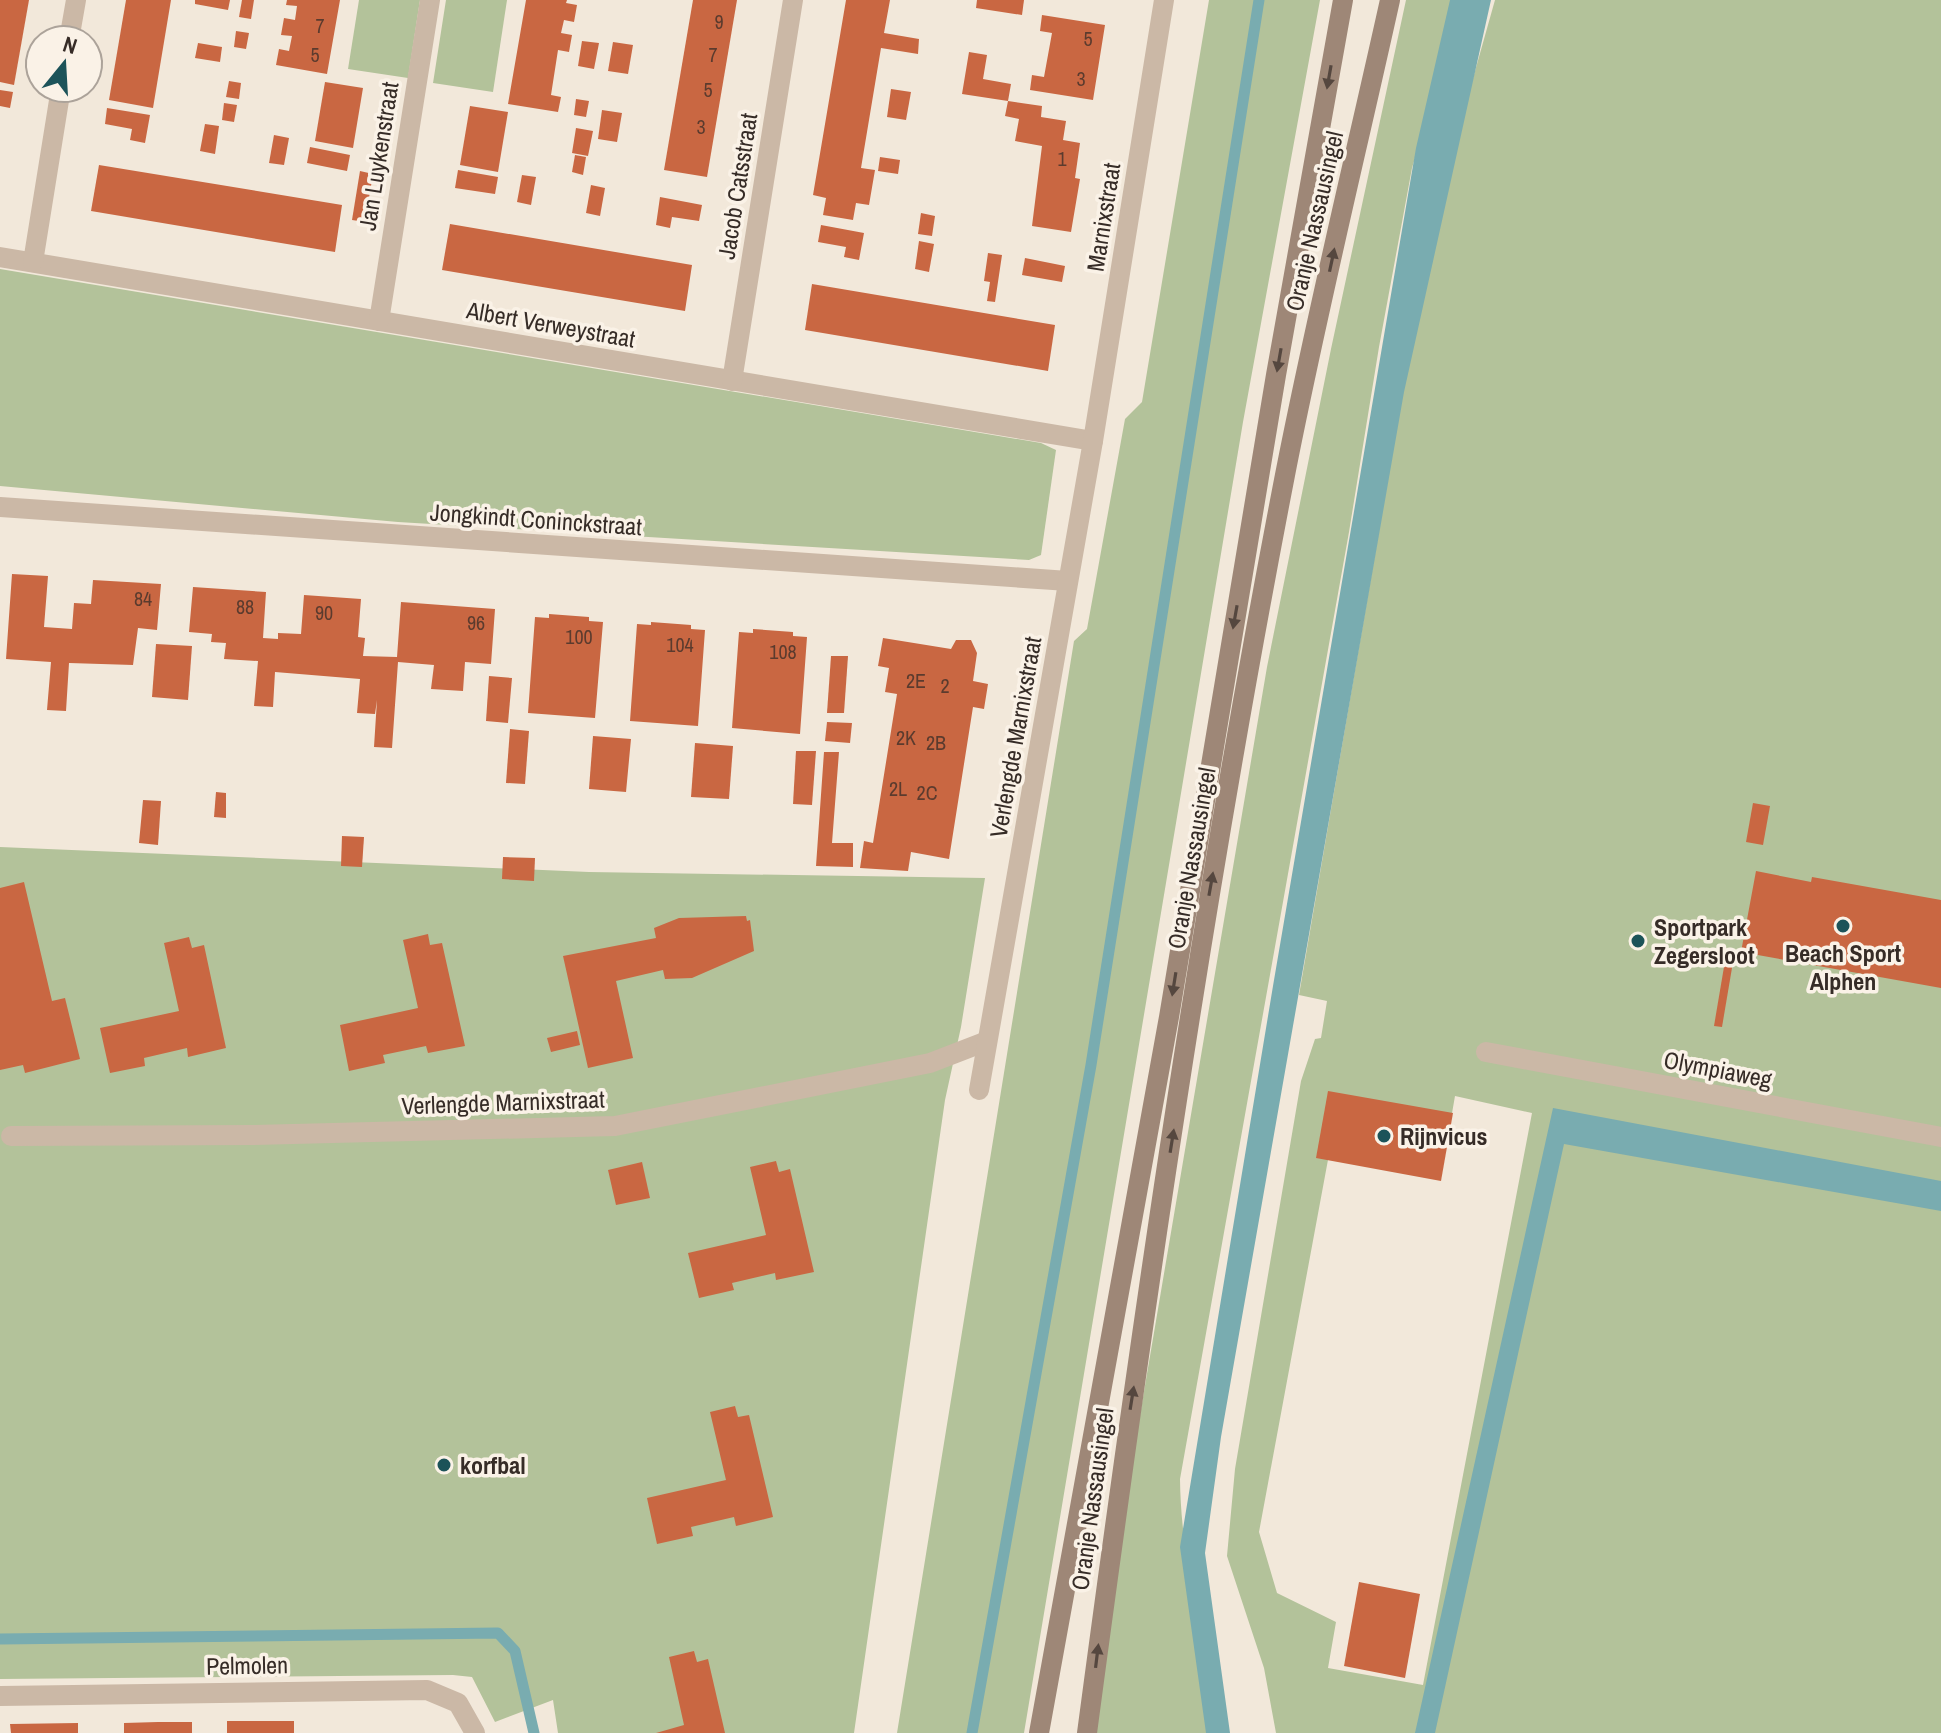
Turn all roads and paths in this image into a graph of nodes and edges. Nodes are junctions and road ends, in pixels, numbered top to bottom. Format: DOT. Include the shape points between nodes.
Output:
graph roads {
  1 [pos="76,0"];
  2 [pos="430,0"];
  3 [pos="793,0"];
  4 [pos="1164,0"];
  5 [pos="1343,0"];
  6 [pos="1390,0"];
  7 [pos="72,24"];
  8 [pos="58,104"];
  9 [pos="0,257"];
  10 [pos="33,262"];
  11 [pos="379,321"];
  12 [pos="732,381"];
  13 [pos="1093,441"];
  14 [pos="0,507"];
  15 [pos="1068,581"];
  16 [pos="987,1041"];
  17 [pos="1486,1052"];
  18 [pos="979,1090"];
  19 [pos="11,1136"];
  20 [pos="1941,1137"];
  21 [pos="0,1696"];
  22 [pos="475,1733"];
  23 [pos="1039,1733"];
  24 [pos="1087,1733"];
  1 -- 7 [label="street"];
  2 -- 11 [label="street, Jan Luykenstraat"];
  3 -- 12 [label="street, Jacob Catsstraat"];
  4 -- 13 [label="street, Marnixstraat"];
  5 -- 23 [label="main road, Oranje Nassausingel, one-way" via="1169,1017"];
  24 -- 6 [label="main road, Oranje Nassausingel, one-way" via="1123,1458 1214,869 1286,473"];
  8 -- 10 [label="street"];
  9 -- 10 [label="street, Albert Verweystraat"];
  10 -- 11 [label="street, Albert Verweystraat"];
  11 -- 12 [label="street, Albert Verweystraat"];
  12 -- 13 [label="street, Albert Verweystraat"];
  13 -- 15 [label="street, Verlengde Marnixstraat"];
  14 -- 15 [label="street, Jongkindt Coninckstraat"];
  15 -- 16 [label="street, Verlengde Marnixstraat"];
  16 -- 18 [label="street, Verlengde Marnixstraat"];
  16 -- 19 [label="street, Verlengde Marnixstraat" via="930,1063 615,1126"];
  17 -- 20 [label="street, Olympiaweg"];
  21 -- 22 [label="street, Pelmolen" via="427,1690 458,1703"];
}
